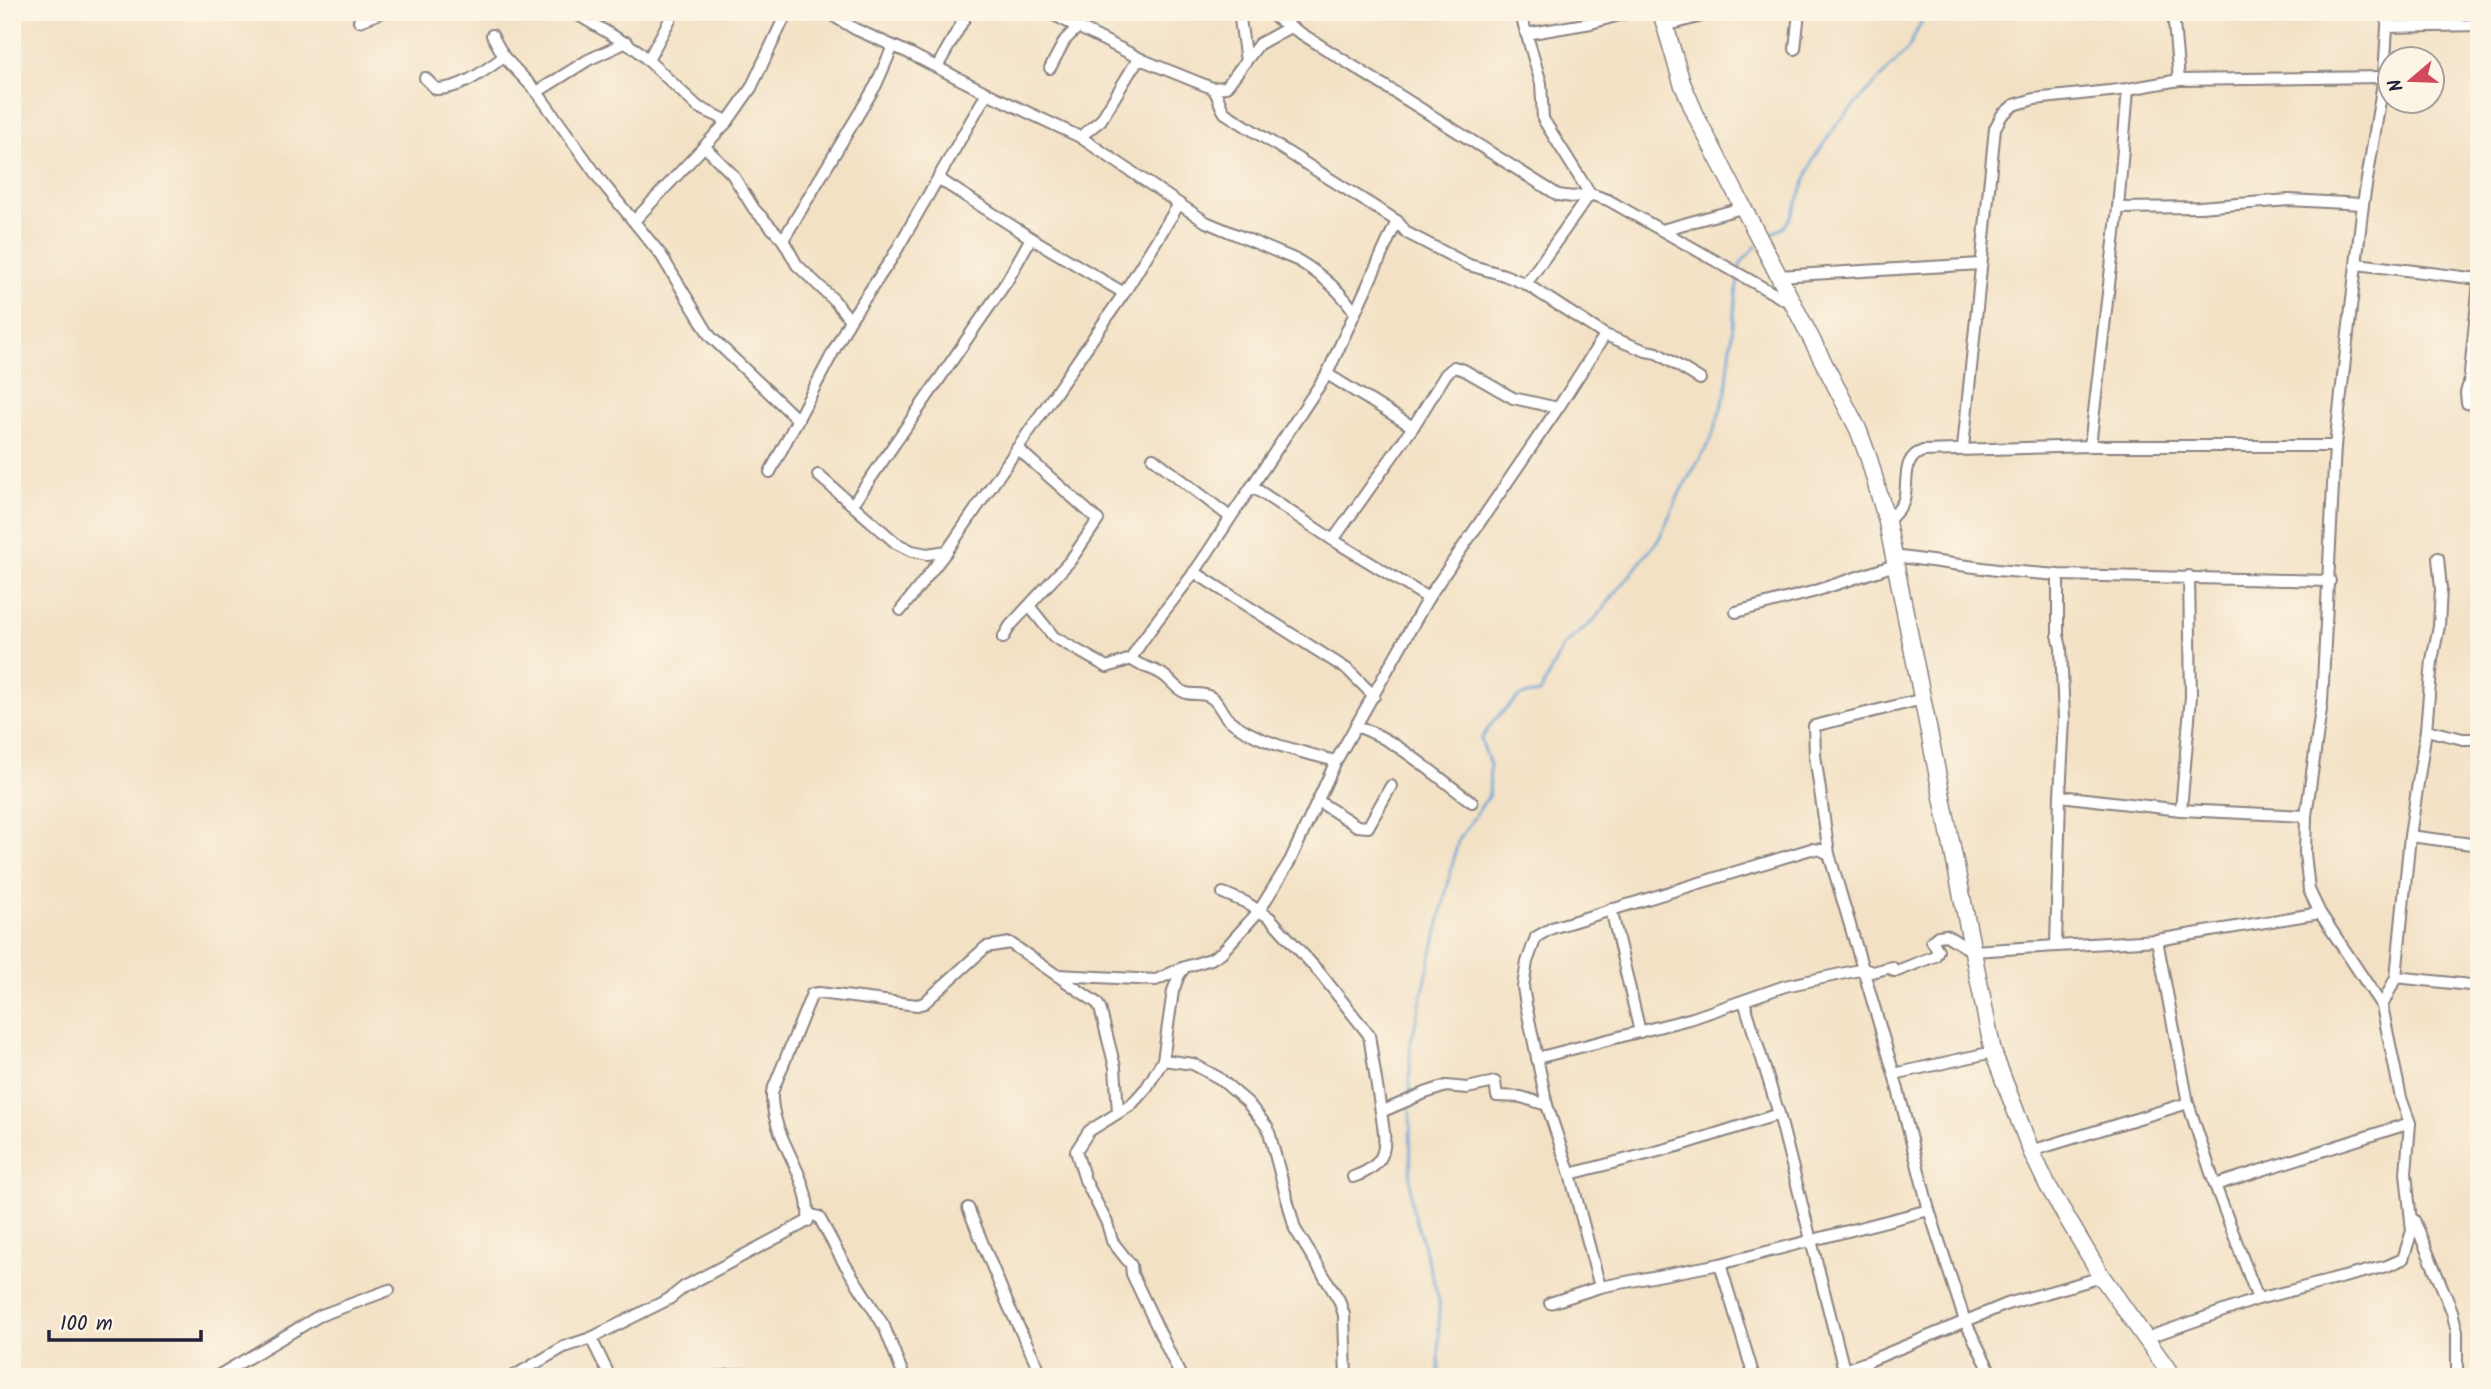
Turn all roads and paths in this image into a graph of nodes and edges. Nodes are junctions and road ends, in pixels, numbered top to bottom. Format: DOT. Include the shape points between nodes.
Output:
graph roads {
  1 [pos="383,12"];
  2 [pos="573,12"];
  3 [pos="674,12"];
  4 [pos="787,12"];
  5 [pos="827,12"];
  6 [pos="968,12"];
  7 [pos="1048,12"];
  8 [pos="1239,12"];
  9 [pos="1267,12"];
  10 [pos="1520,12"];
  11 [pos="1630,12"];
  12 [pos="1716,12"];
  13 [pos="1798,12"];
  14 [pos="2173,12"];
  15 [pos="2388,12"];
  16 [pos="1663,19"];
  17 [pos="359,21"];
  18 [pos="2479,25"];
  19 [pos="1079,26"];
  20 [pos="1290,27"];
  21 [pos="2388,27"];
  22 [pos="1526,34"];
  23 [pos="492,35"];
  24 [pos="627,42"];
  25 [pos="893,46"];
  26 [pos="2386,46"];
  27 [pos="1795,49"];
  28 [pos="504,57"];
  29 [pos="648,60"];
  30 [pos="1145,61"];
  31 [pos="1246,61"];
  32 [pos="937,67"];
  33 [pos="1050,68"];
  34 [pos="2376,77"];
  35 [pos="425,78"];
  36 [pos="2179,80"];
  37 [pos="2128,89"];
  38 [pos="1219,90"];
  39 [pos="537,92"];
  40 [pos="986,93"];
  41 [pos="2378,116"];
  42 [pos="728,121"];
  43 [pos="1080,137"];
  44 [pos="705,147"];
  45 [pos="939,179"];
  46 [pos="1590,194"];
  47 [pos="1179,204"];
  48 [pos="2363,204"];
  49 [pos="1742,208"];
  50 [pos="2118,208"];
  51 [pos="634,221"];
  52 [pos="1397,221"];
  53 [pos="1662,230"];
  54 [pos="1031,238"];
  55 [pos="783,240"];
  56 [pos="1981,264"];
  57 [pos="2357,264"];
  58 [pos="1778,276"];
  59 [pos="2479,280"];
  60 [pos="1526,285"];
  61 [pos="1124,293"];
  62 [pos="1793,305"];
  63 [pos="1355,313"];
  64 [pos="850,320"];
  65 [pos="1605,335"];
  66 [pos="1327,374"];
  67 [pos="1700,379"];
  68 [pos="2479,406"];
  69 [pos="1558,408"];
  70 [pos="798,420"];
  71 [pos="1413,427"];
  72 [pos="2090,446"];
  73 [pos="2335,446"];
  74 [pos="1963,448"];
  75 [pos="1017,449"];
  76 [pos="1153,458"];
  77 [pos="770,472"];
  78 [pos="818,475"];
  79 [pos="1250,489"];
  80 [pos="853,504"];
  81 [pos="1230,517"];
  82 [pos="1887,522"];
  83 [pos="1333,540"];
  84 [pos="947,551"];
  85 [pos="2438,558"];
  86 [pos="1894,560"];
  87 [pos="1194,572"];
  88 [pos="2058,575"];
  89 [pos="2189,576"];
  90 [pos="2330,581"];
  91 [pos="1428,598"];
  92 [pos="1030,607"];
  93 [pos="901,610"];
  94 [pos="1735,612"];
  95 [pos="1003,638"];
  96 [pos="1131,659"];
  97 [pos="1374,696"];
  98 [pos="1923,699"];
  99 [pos="1356,726"];
  100 [pos="2426,730"];
  101 [pos="2479,739"];
  102 [pos="1336,761"];
  103 [pos="1391,786"];
  104 [pos="2060,796"];
  105 [pos="1318,802"];
  106 [pos="1472,802"];
  107 [pos="2181,810"];
  108 [pos="2306,816"];
  109 [pos="2410,836"];
  110 [pos="2479,845"];
  111 [pos="1829,854"];
  112 [pos="1223,893"];
  113 [pos="1611,909"];
  114 [pos="1259,911"];
  115 [pos="2320,913"];
  116 [pos="2157,940"];
  117 [pos="2056,946"];
  118 [pos="1972,951"];
  119 [pos="1185,967"];
  120 [pos="1864,969"];
  121 [pos="1056,975"];
  122 [pos="2396,977"];
  123 [pos="2479,986"];
  124 [pos="1744,1001"];
  125 [pos="2382,1006"];
  126 [pos="1640,1032"];
  127 [pos="1993,1052"];
  128 [pos="1537,1058"];
  129 [pos="1163,1060"];
  130 [pos="1894,1074"];
  131 [pos="2188,1103"];
  132 [pos="1548,1105"];
  133 [pos="1118,1112"];
  134 [pos="1381,1112"];
  135 [pos="1779,1114"];
  136 [pos="2410,1123"];
  137 [pos="2031,1151"];
  138 [pos="1570,1174"];
  139 [pos="1353,1177"];
  140 [pos="2215,1185"];
  141 [pos="2408,1204"];
  142 [pos="968,1208"];
  143 [pos="1929,1210"];
  144 [pos="809,1214"];
  145 [pos="1811,1239"];
  146 [pos="1720,1264"];
  147 [pos="2102,1277"];
  148 [pos="1600,1287"];
  149 [pos="389,1290"];
  150 [pos="2258,1300"];
  151 [pos="1550,1303"];
  152 [pos="1965,1321"];
  153 [pos="592,1338"];
  154 [pos="2146,1338"];
  155 [pos="1864,1363"];
  156 [pos="1844,1370"];
  157 [pos="216,1377"];
  158 [pos="512,1377"];
  159 [pos="610,1377"];
  160 [pos="715,1377"];
  161 [pos="757,1377"];
  162 [pos="904,1377"];
  163 [pos="1043,1377"];
  164 [pos="1181,1377"];
  165 [pos="1346,1377"];
  166 [pos="1754,1377"];
  167 [pos="1823,1377"];
  168 [pos="1870,1377"];
  169 [pos="1993,1377"];
  170 [pos="2173,1377"];
  171 [pos="2457,1377"];
  1 -- 17 [label="street"];
  2 -- 24 [label="street"];
  3 -- 29 [label="street"];
  4 -- 42 [label="street" via="751,88"];
  5 -- 25 [label="street"];
  6 -- 32 [label="street"];
  7 -- 19 [label="street"];
  8 -- 31 [label="street"];
  9 -- 20 [label="street"];
  10 -- 22 [label="street"];
  11 -- 22 [label="street"];
  12 -- 16 [label="street"];
  13 -- 27 [label="street"];
  14 -- 36 [label="street"];
  15 -- 21 [label="street"];
  16 -- 49 [label="main road" via="1682,83"];
  18 -- 21 [label="street"];
  19 -- 30 [label="street"];
  19 -- 33 [label="street" via="1065,40"];
  20 -- 31 [label="street" via="1259,44"];
  20 -- 46 [label="street" via="1558,195"];
  21 -- 26 [label="street"];
  22 -- 46 [label="street" via="1541,83 1543,119"];
  23 -- 28 [label="street"];
  24 -- 29 [label="street"];
  24 -- 39 [label="street"];
  25 -- 32 [label="street"];
  25 -- 55 [label="street" via="876,85"];
  28 -- 35 [label="street" via="451,89 436,89"];
  28 -- 39 [label="street"];
  29 -- 42 [label="street" via="698,107"];
  30 -- 38 [label="street"];
  30 -- 43 [label="street" via="1138,61 1101,120"];
  31 -- 38 [label="street"];
  32 -- 40 [label="street"];
  34 -- 36 [label="street"];
  36 -- 37 [label="street"];
  37 -- 50 [label="street"];
  37 -- 56 [label="street" via="2034,99 2002,115 1996,128"];
  38 -- 52 [label="street" via="1219,106 1225,113"];
  39 -- 51 [label="street"];
  40 -- 43 [label="street"];
  40 -- 45 [label="street"];
  41 -- 48 [label="street"];
  42 -- 44 [label="street"];
  43 -- 47 [label="street"];
  44 -- 51 [label="street"];
  44 -- 55 [label="street"];
  45 -- 54 [label="street"];
  45 -- 64 [label="street"];
  46 -- 53 [label="street"];
  46 -- 60 [label="street"];
  47 -- 61 [label="street"];
  47 -- 63 [label="street" via="1226,232 1312,269"];
  48 -- 50 [label="street" via="2289,200"];
  48 -- 57 [label="street"];
  49 -- 53 [label="street"];
  49 -- 58 [label="main road"];
  50 -- 72 [label="street"];
  51 -- 70 [label="street" via="662,255 710,337"];
  52 -- 60 [label="street" via="1407,233 1469,265"];
  52 -- 63 [label="street"];
  53 -- 62 [label="street"];
  54 -- 61 [label="street"];
  54 -- 80 [label="street" via="1007,281"];
  55 -- 64 [label="street" via="797,265"];
  56 -- 58 [label="street"];
  56 -- 74 [label="street"];
  57 -- 59 [label="street"];
  57 -- 73 [label="street"];
  58 -- 62 [label="main road"];
  59 -- 68 [label="street" via="2466,393 2467,403"];
  60 -- 65 [label="street"];
  61 -- 75 [label="street"];
  62 -- 82 [label="main road" via="1858,429"];
  63 -- 66 [label="street"];
  64 -- 70 [label="street"];
  65 -- 67 [label="street" via="1657,353"];
  65 -- 69 [label="street"];
  66 -- 71 [label="street"];
  66 -- 79 [label="street"];
  69 -- 71 [label="street" via="1513,398 1454,368"];
  69 -- 91 [label="street"];
  70 -- 77 [label="street"];
  71 -- 83 [label="street"];
  72 -- 73 [label="street"];
  72 -- 74 [label="street"];
  73 -- 90 [label="street"];
  74 -- 82 [label="street" via="1915,453 1901,506"];
  75 -- 84 [label="street"];
  75 -- 92 [label="street" via="1098,520"];
  76 -- 81 [label="street"];
  78 -- 80 [label="street"];
  79 -- 81 [label="street"];
  79 -- 83 [label="street"];
  80 -- 84 [label="street" via="896,543 912,551"];
  81 -- 87 [label="street"];
  82 -- 86 [label="main road"];
  83 -- 91 [label="street"];
  84 -- 93 [label="street"];
  85 -- 100 [label="street" via="2439,626"];
  86 -- 88 [label="street"];
  86 -- 94 [label="street" via="1812,592"];
  86 -- 98 [label="main road"];
  87 -- 96 [label="street"];
  87 -- 97 [label="street" via="1348,670"];
  88 -- 89 [label="street"];
  88 -- 104 [label="street" via="2057,635 2064,699"];
  89 -- 90 [label="street"];
  89 -- 107 [label="street" via="2191,696"];
  90 -- 108 [label="street" via="2322,702"];
  91 -- 97 [label="street"];
  92 -- 95 [label="street"];
  92 -- 96 [label="street" via="1054,637 1092,660 1107,667"];
  96 -- 102 [label="street" via="1188,694 1208,695 1230,720 1271,743"];
  97 -- 99 [label="street"];
  98 -- 111 [label="street" via="1814,726"];
  98 -- 118 [label="main road"];
  99 -- 102 [label="street"];
  99 -- 106 [label="street" via="1403,751"];
  100 -- 101 [label="street"];
  100 -- 109 [label="street"];
  102 -- 105 [label="street"];
  103 -- 105 [label="street" via="1368,827 1357,826"];
  104 -- 107 [label="street"];
  104 -- 117 [label="street"];
  105 -- 114 [label="street"];
  107 -- 108 [label="street"];
  108 -- 115 [label="street" via="2305,873"];
  109 -- 110 [label="street"];
  109 -- 122 [label="street"];
  111 -- 113 [label="street" via="1811,849"];
  111 -- 120 [label="street"];
  112 -- 114 [label="street"];
  113 -- 126 [label="street"];
  113 -- 128 [label="street" via="1536,937 1523,987"];
  114 -- 119 [label="street" via="1222,951"];
  114 -- 134 [label="street" via="1290,939 1368,1035"];
  115 -- 116 [label="street"];
  115 -- 125 [label="street"];
  116 -- 117 [label="street"];
  116 -- 131 [label="street"];
  117 -- 118 [label="street"];
  118 -- 120 [label="street" via="1946,935 1938,936 1932,941 1938,950 1929,960 1897,971 1892,967 1872,972"];
  118 -- 127 [label="main road"];
  119 -- 121 [label="street" via="1156,980"];
  119 -- 129 [label="street" via="1173,992"];
  120 -- 124 [label="street" via="1785,986"];
  120 -- 130 [label="street"];
  121 -- 133 [label="street" via="1100,1007 1115,1068"];
  121 -- 144 [label="street" via="1010,943 1000,943 986,947 917,1005 812,995 772,1092 771,1107 802,1183"];
  122 -- 123 [label="street"];
  122 -- 125 [label="street"];
  124 -- 126 [label="street"];
  124 -- 135 [label="street"];
  125 -- 136 [label="street"];
  126 -- 128 [label="street"];
  127 -- 130 [label="street"];
  127 -- 137 [label="main road"];
  128 -- 132 [label="street"];
  129 -- 133 [label="street" via="1147,1087"];
  129 -- 165 [label="street" via="1193,1064 1219,1079 1247,1102 1268,1128 1295,1229 1345,1315"];
  130 -- 143 [label="street"];
  131 -- 137 [label="street"];
  131 -- 140 [label="street"];
  132 -- 134 [label="street" via="1497,1096 1495,1082 1488,1082 1467,1088 1446,1086"];
  132 -- 138 [label="street"];
  133 -- 164 [label="street" via="1089,1131 1076,1151 1112,1241 1131,1265"];
  134 -- 139 [label="street" via="1384,1154"];
  135 -- 138 [label="street"];
  135 -- 145 [label="street"];
  136 -- 140 [label="street"];
  136 -- 141 [label="street"];
  137 -- 147 [label="main road"];
  138 -- 148 [label="street"];
  140 -- 150 [label="street"];
  141 -- 150 [label="street" via="2412,1231 2403,1259"];
  141 -- 171 [label="street" via="2452,1311"];
  142 -- 163 [label="street"];
  143 -- 145 [label="street"];
  143 -- 152 [label="street"];
  144 -- 153 [label="street" via="808,1221"];
  144 -- 162 [label="street" via="819,1217 884,1326"];
  145 -- 146 [label="street"];
  145 -- 156 [label="street"];
  146 -- 148 [label="street"];
  146 -- 166 [label="street"];
  147 -- 152 [label="street"];
  147 -- 154 [label="main road"];
  148 -- 151 [label="street"];
  149 -- 157 [label="street" via="319,1316"];
  150 -- 154 [label="street"];
  152 -- 155 [label="street"];
  152 -- 169 [label="street"];
  153 -- 158 [label="street"];
  153 -- 159 [label="street"];
  154 -- 170 [label="main road"];
  155 -- 156 [label="street"];
  155 -- 168 [label="street"];
  156 -- 167 [label="street"];
  160 -- 161 [label="street"];
}
